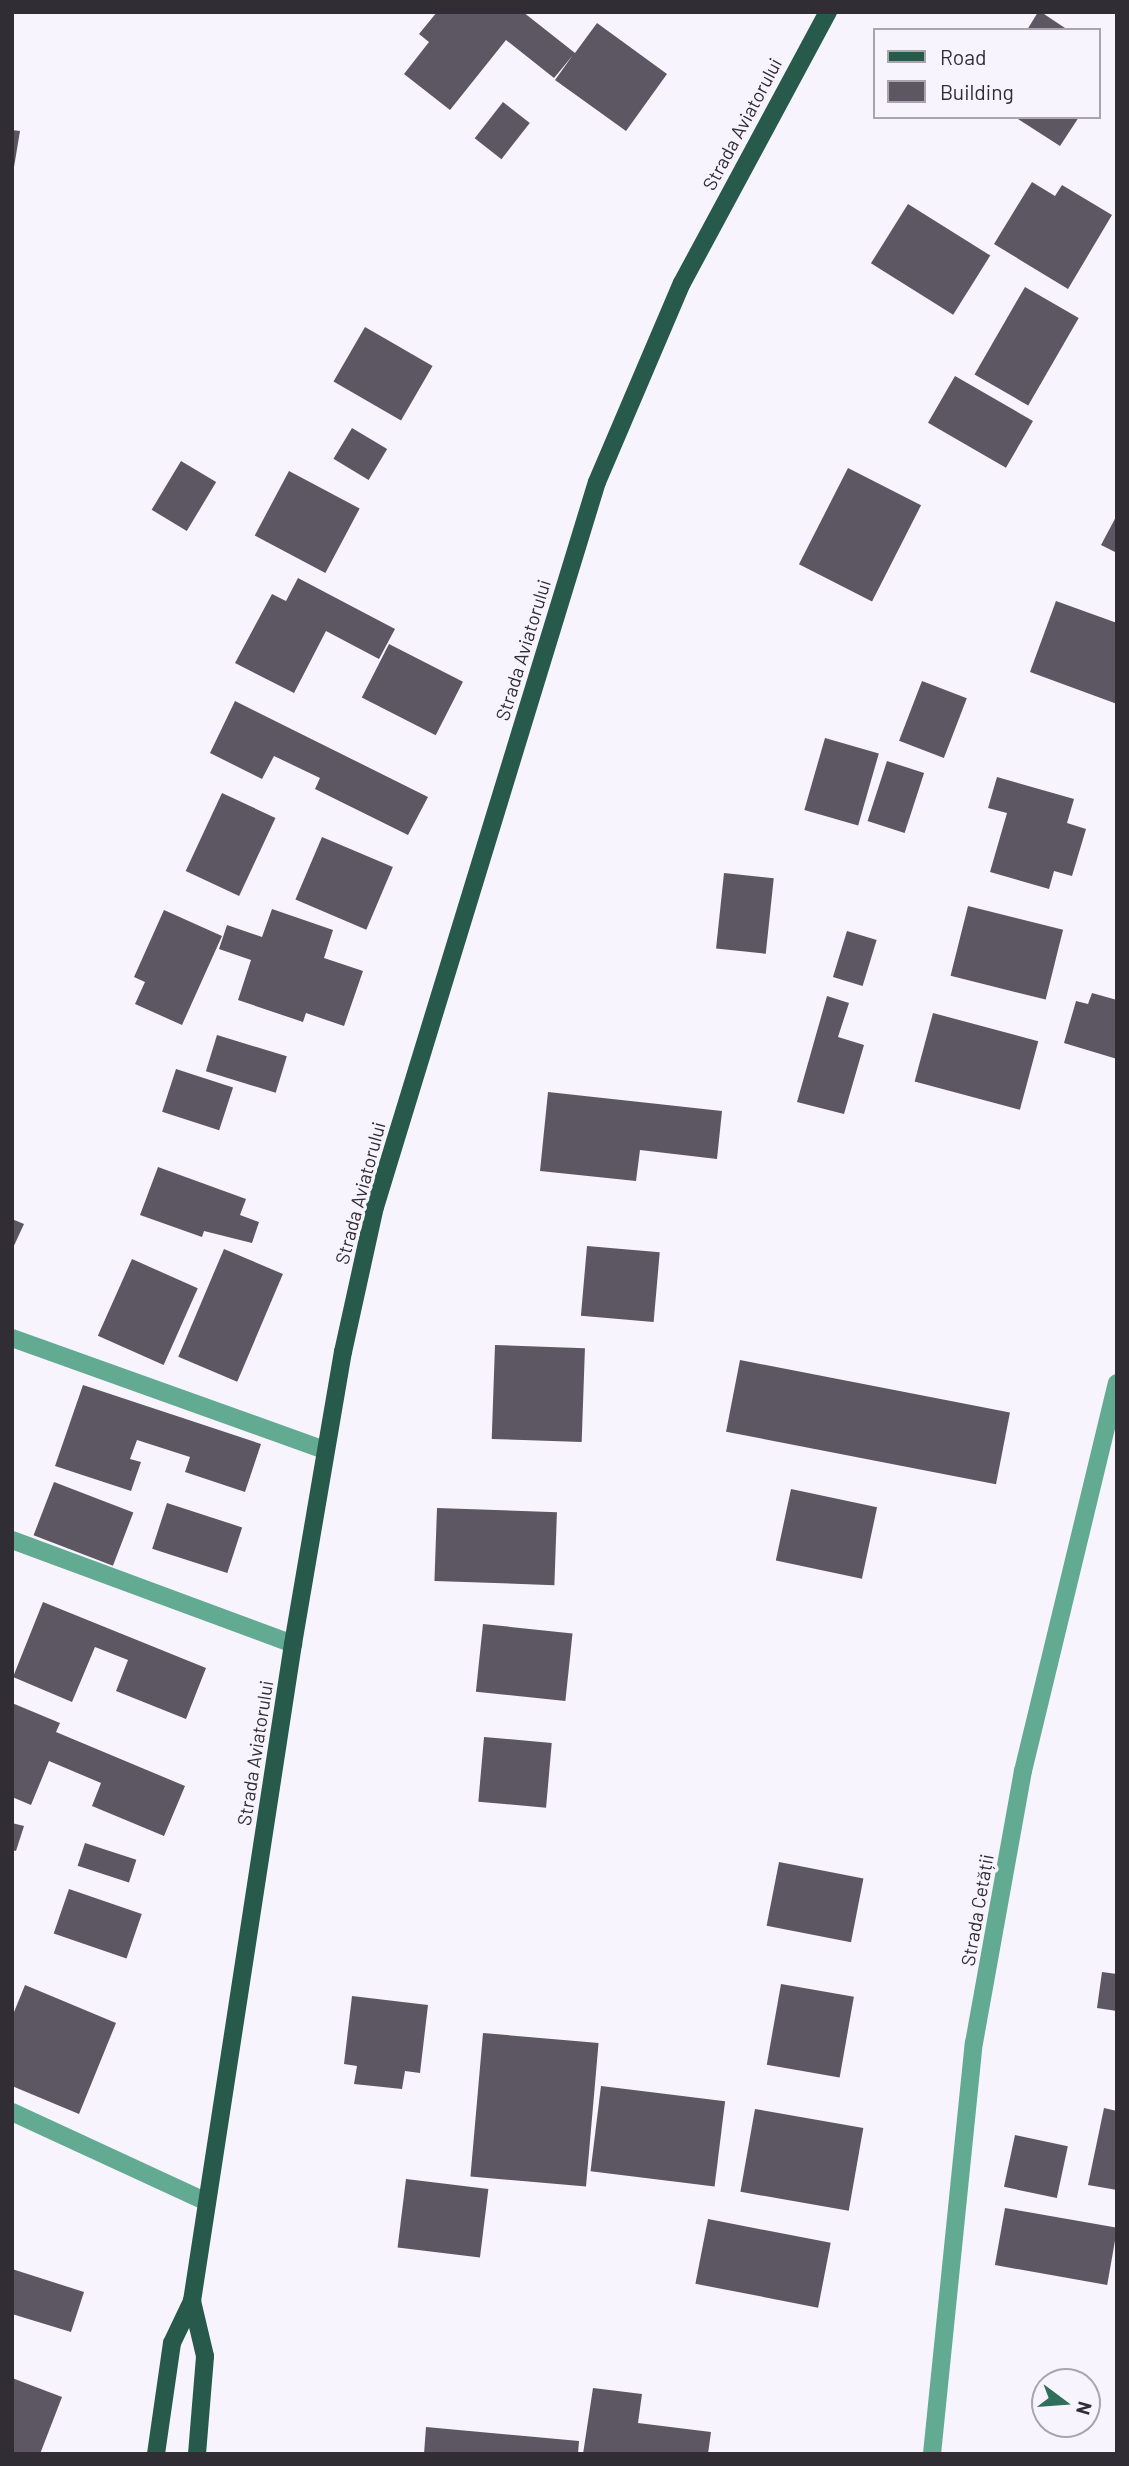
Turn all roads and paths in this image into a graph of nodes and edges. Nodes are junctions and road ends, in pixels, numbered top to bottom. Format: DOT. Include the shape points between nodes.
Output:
graph roads {
  1 [pos="828,12"];
  2 [pos="12,1338"];
  3 [pos="1117,1383"];
  4 [pos="325,1450"];
  5 [pos="12,1541"];
  6 [pos="293,1644"];
  7 [pos="12,2112"];
  8 [pos="207,2202"];
  9 [pos="192,2301"];
  10 [pos="156,2454"];
  11 [pos="197,2454"];
  12 [pos="932,2454"];
  1 -- 4 [label="main road, Strada Aviatorului" via="682,283 597,482 374,1207"];
  2 -- 4 [label="street"];
  3 -- 12 [label="street, Strada Cetății" via="1023,1771 974,2043"];
  4 -- 6 [label="main road, Strada Aviatorului"];
  5 -- 6 [label="street"];
  6 -- 8 [label="main road, Strada Aviatorului"];
  7 -- 8 [label="street"];
  8 -- 9 [label="main road, Strada Aviatorului"];
  9 -- 10 [label="main road" via="172,2343"];
  9 -- 11 [label="main road, Strada Aviatorului" via="205,2356"];
}
